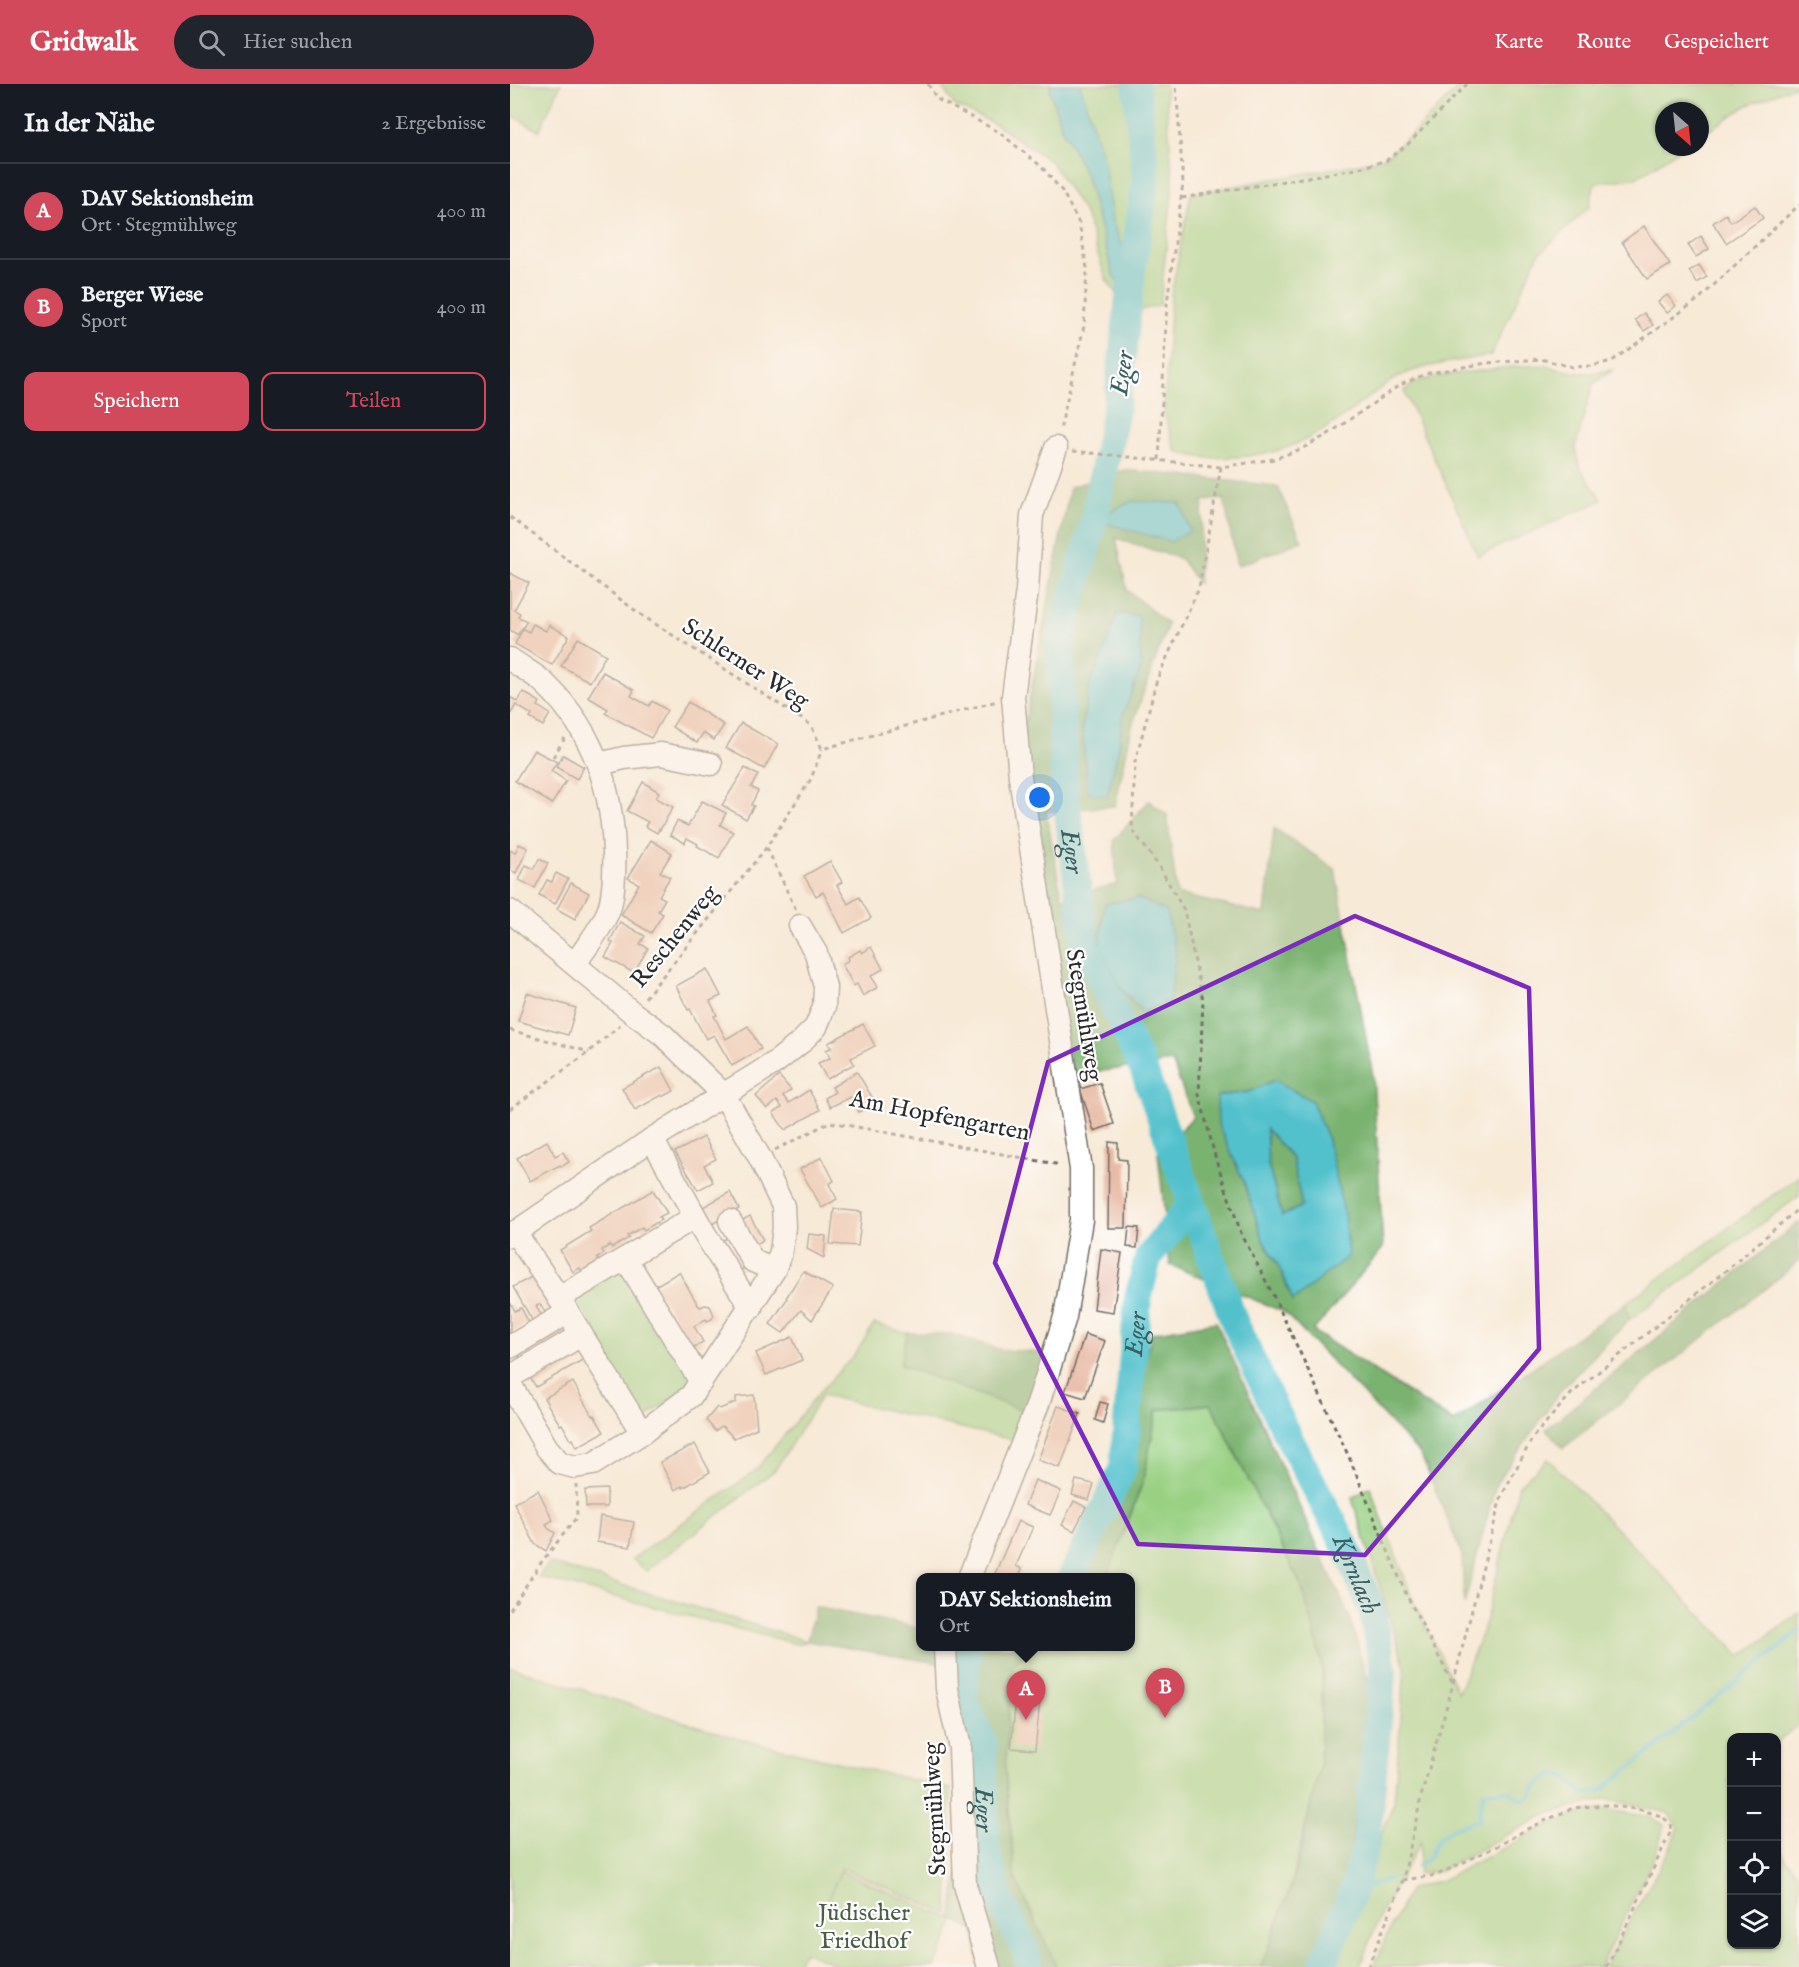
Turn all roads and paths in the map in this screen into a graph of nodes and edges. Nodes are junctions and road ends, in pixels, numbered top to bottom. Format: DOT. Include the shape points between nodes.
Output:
graph roads {
  1 [pos="928,84"];
  2 [pos="1176,84"];
  3 [pos="1467,84"];
  4 [pos="1181,198"];
  5 [pos="1799,205"];
  6 [pos="1067,450"];
  7 [pos="1158,460"];
  8 [pos="1221,467"];
  9 [pos="510,517"];
  10 [pos="510,659"];
  11 [pos="1013,697"];
  12 [pos="822,749"];
  13 [pos="599,764"];
  14 [pos="711,764"];
  15 [pos="766,848"];
  16 [pos="510,911"];
  17 [pos="800,926"];
  18 [pos="574,964"];
  19 [pos="633,1013"];
  20 [pos="510,1030"];
  21 [pos="589,1052"];
  22 [pos="723,1095"];
  23 [pos="510,1109"];
  24 [pos="652,1139"];
  25 [pos="760,1158"];
  26 [pos="1081,1169"];
  27 [pos="1799,1209"];
  28 [pos="695,1217"];
  29 [pos="730,1221"];
  30 [pos="513,1234"];
  31 [pos="626,1259"];
  32 [pos="774,1270"];
  33 [pos="563,1306"];
  34 [pos="751,1308"];
  35 [pos="571,1341"];
  36 [pos="510,1347"];
  37 [pos="510,1377"];
  38 [pos="701,1382"];
  39 [pos="510,1384"];
  40 [pos="642,1433"];
  41 [pos="575,1467"];
  42 [pos="971,1573"];
  43 [pos="510,1610"];
  44 [pos="945,1651"];
  45 [pos="1453,1684"];
  46 [pos="1403,1880"];
  47 [pos="988,1967"];
  48 [pos="1368,1967"];
  49 [pos="1607,1967"];
  1 -- 6 [label="path" via="936,99 999,132 1042,167 1079,223 1087,268 1084,326"];
  2 -- 4 [label="path"];
  3 -- 4 [label="path" via="1408,144 1387,159 1356,169"];
  4 -- 7 [label="path" via="1167,303"];
  5 -- 8 [label="path" via="1699,299 1612,361 1572,367 1541,359 1429,373 1400,385 1301,449 1274,459"];
  6 -- 7 [label="path"];
  6 -- 11 [label="street, Stegmühlweg" via="1032,515"];
  7 -- 8 [label="path"];
  8 -- 45 [label="path" via="1199,588 1157,679 1135,762 1132,829 1184,909 1203,1000 1200,1094 1216,1160 1241,1233 1349,1457 1406,1594"];
  9 -- 12 [label="path, Schlerner Weg" via="640,614 812,725"];
  10 -- 13 [label="street" via="542,682 567,708"];
  11 -- 12 [label="path"];
  11 -- 26 [label="street, Stegmühlweg" via="1020,777"];
  12 -- 15 [label="path, Reschenweg" via="811,779"];
  13 -- 14 [label="street" via="661,754"];
  13 -- 18 [label="street" via="613,822 615,872 608,913"];
  15 -- 17 [label="path" via="796,908"];
  15 -- 19 [label="path, Reschenweg"];
  16 -- 18 [label="street"];
  17 -- 22 [label="street" via="816,953 825,987 824,1007 816,1027 776,1062"];
  18 -- 19 [label="street"];
  19 -- 21 [label="path, Reschenweg"];
  19 -- 22 [label="street" via="663,1035"];
  20 -- 21 [label="path"];
  21 -- 23 [label="path, Reschenweg"];
  22 -- 24 [label="street"];
  22 -- 25 [label="street"];
  24 -- 28 [label="street"];
  24 -- 30 [label="street"];
  25 -- 26 [label="path, Am Hopfengarten" via="830,1122"];
  25 -- 32 [label="street" via="783,1206 781,1252"];
  26 -- 42 [label="street, Stegmühlweg" via="1081,1220 1065,1317 1038,1404"];
  27 -- 45 [label="path" via="1572,1393 1533,1437 1501,1497"];
  28 -- 31 [label="street"];
  28 -- 34 [label="street"];
  29 -- 32 [label="street" via="753,1261"];
  30 -- 33 [label="street"];
  31 -- 33 [label="street"];
  31 -- 38 [label="street"];
  32 -- 34 [label="street"];
  33 -- 36 [label="street"];
  33 -- 40 [label="street"];
  34 -- 38 [label="street"];
  35 -- 37 [label="street"];
  38 -- 40 [label="street" via="691,1396"];
  39 -- 41 [label="street" via="547,1448 560,1463"];
  40 -- 41 [label="street" via="593,1464"];
  41 -- 43 [label="path" via="577,1517"];
  44 -- 47 [label="street, Stegmühlweg" via="946,1689 960,1748 965,1885"];
  45 -- 46 [label="path" via="1422,1793"];
  46 -- 48 [label="path"];
  46 -- 49 [label="path" via="1437,1875 1573,1809 1607,1805 1661,1816 1670,1823 1671,1831"];
}
